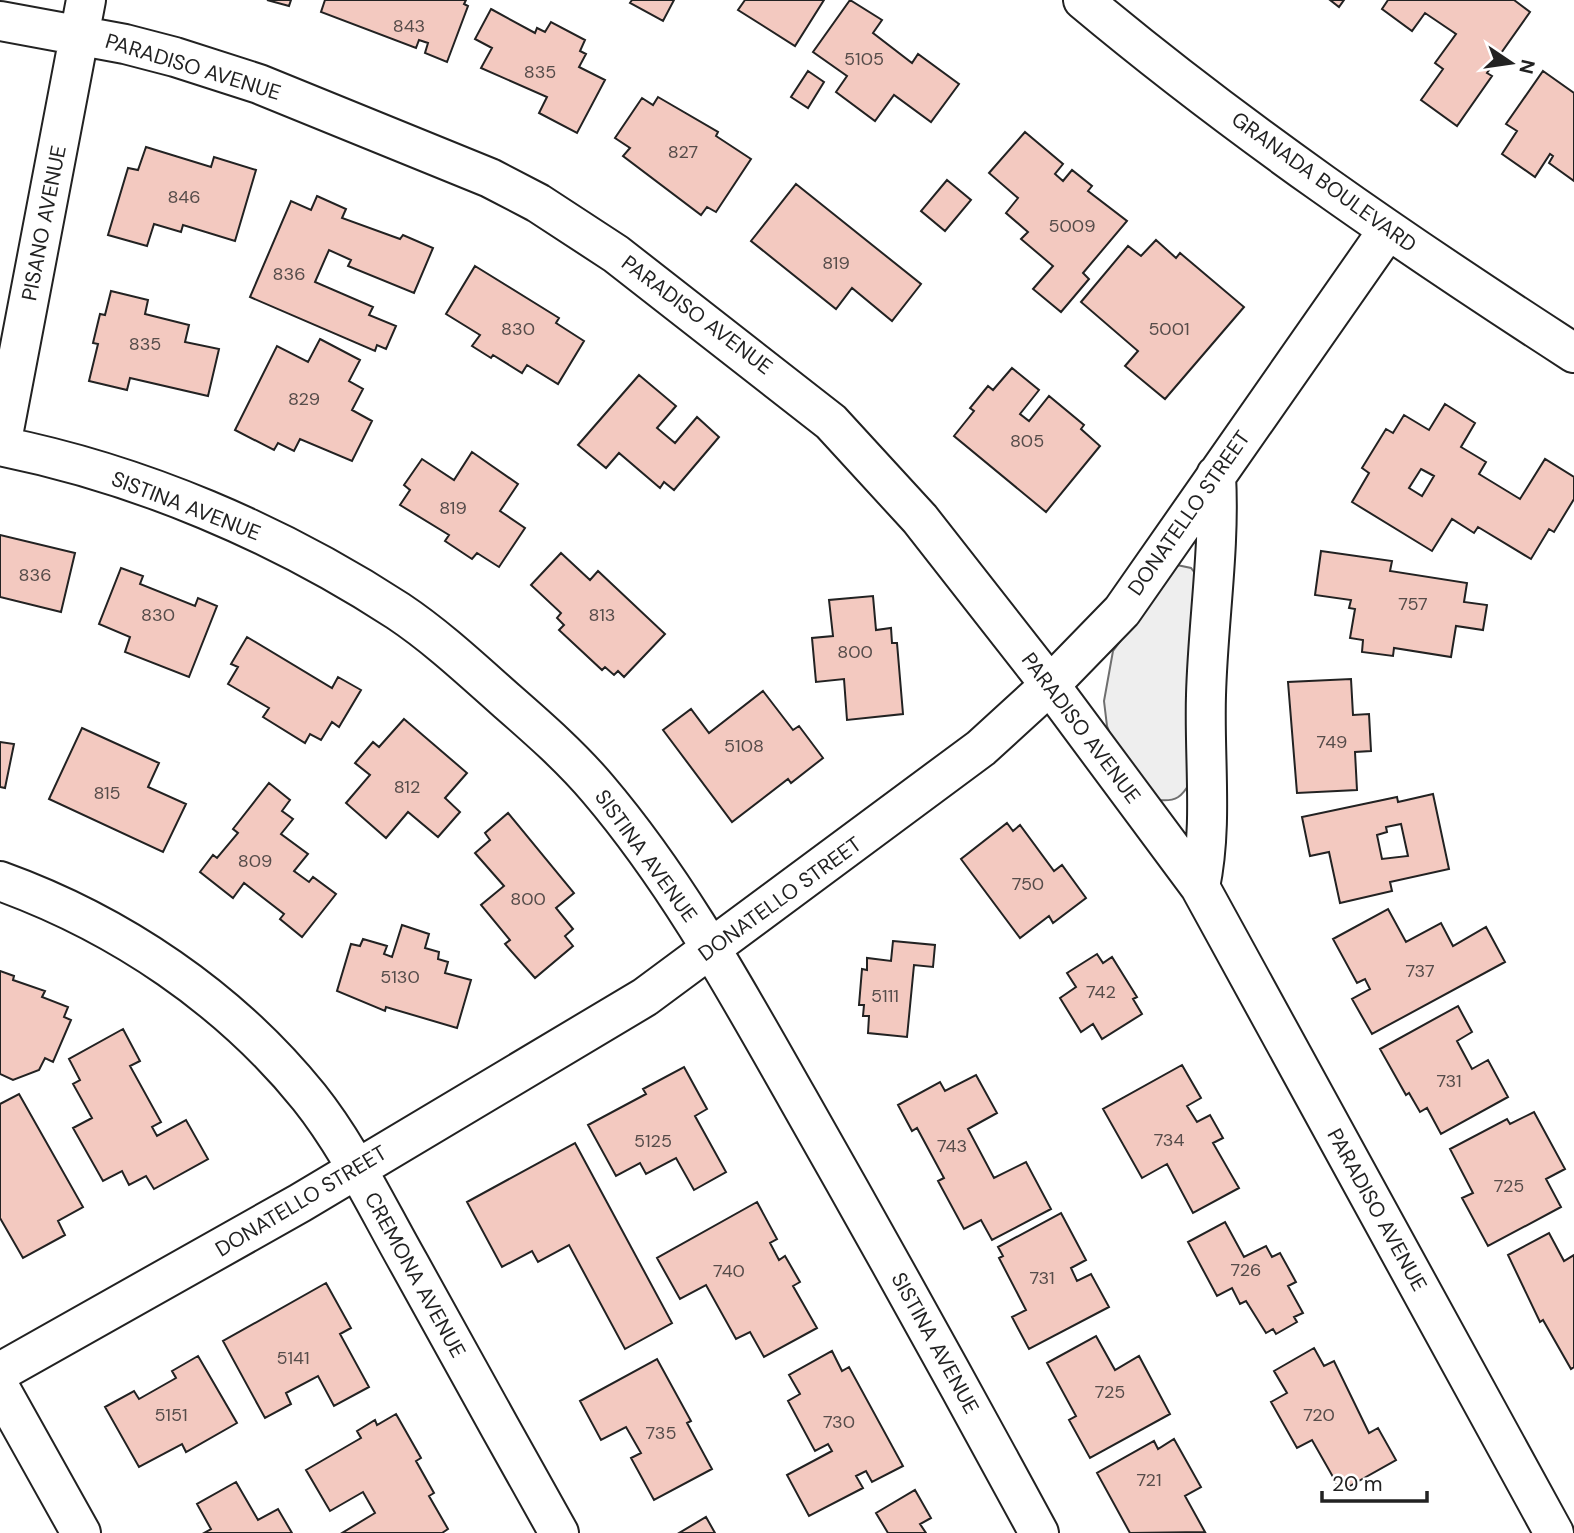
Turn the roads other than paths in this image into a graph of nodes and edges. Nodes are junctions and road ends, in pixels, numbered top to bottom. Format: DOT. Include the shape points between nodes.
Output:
graph roads {
  1 [pos="1083,0"];
  2 [pos="82,17"];
  3 [pos="0,21"];
  4 [pos="1388,230"];
  5 [pos="1574,353"];
  6 [pos="1,446"];
  7 [pos="1216,475"];
  8 [pos="1050,685"];
  9 [pos="0,881"];
  10 [pos="1200,887"];
  11 [pos="712,949"];
  12 [pos="355,1168"];
  13 [pos="0,1372"];
  14 [pos="0,1388"];
  15 [pos="80,1533"];
  16 [pos="559,1533"];
  17 [pos="1039,1533"];
  18 [pos="1554,1533"];
  1 -- 4 [label="street, GRANADA BOULEVARD" via="1171,71"];
  2 -- 3 [label="street, PARADISO AVENUE"];
  2 -- 6 [label="street, PISANO AVENUE"];
  2 -- 8 [label="street, PARADISO AVENUE" via="490,178 581,229 831,422 920,519"];
  4 -- 5 [label="street, GRANADA BOULEVARD"];
  4 -- 7 [label="street, DONATELLO STREET"];
  6 -- 11 [label="street, SISTINA AVENUE" via="164,494 261,533 399,612 499,694 597,787"];
  7 -- 8 [label="street, DONATELLO STREET" via="1116,618"];
  7 -- 10 [label="street" via="1219,525 1206,693 1207,827"];
  8 -- 10 [label="street, PARADISO AVENUE"];
  8 -- 11 [label="street, DONATELLO STREET" via="981,748"];
  9 -- 12 [label="street, CREMONA AVENUE" via="117,933 203,993 309,1097"];
  10 -- 18 [label="street, PARADISO AVENUE"];
  11 -- 12 [label="street, DONATELLO STREET" via="645,997"];
  11 -- 17 [label="street, SISTINA AVENUE"];
  12 -- 13 [label="street, DONATELLO STREET" via="290,1210"];
  12 -- 16 [label="street, CREMONA AVENUE"];
  14 -- 15 [label="street"];
}
